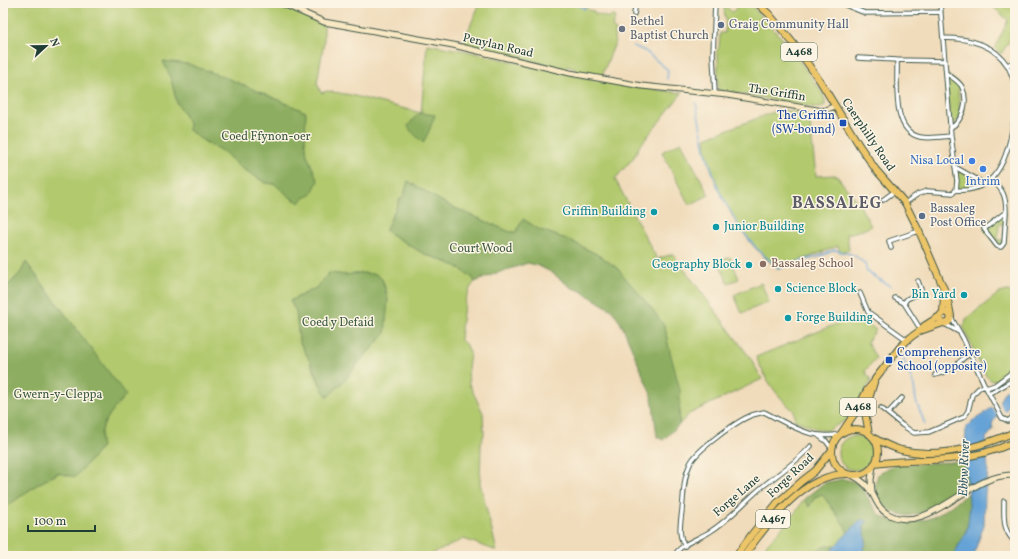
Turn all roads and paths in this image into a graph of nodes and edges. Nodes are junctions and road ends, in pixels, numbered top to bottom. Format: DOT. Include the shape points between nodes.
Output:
graph roads {
  1 [pos="281,3"];
  2 [pos="636,3"];
  3 [pos="715,3"];
  4 [pos="757,3"];
  5 [pos="840,3"];
  6 [pos="940,3"];
  7 [pos="941,12"];
  8 [pos="634,14"];
  9 [pos="943,38"];
  10 [pos="858,58"];
  11 [pos="897,60"];
  12 [pos="945,61"];
  13 [pos="1015,62"];
  14 [pos="1007,65"];
  15 [pos="946,73"];
  16 [pos="1015,86"];
  17 [pos="715,94"];
  18 [pos="835,106"];
  19 [pos="1015,115"];
  20 [pos="950,128"];
  21 [pos="951,136"];
  22 [pos="955,168"];
  23 [pos="992,179"];
  24 [pos="984,184"];
  25 [pos="956,190"];
  26 [pos="895,191"];
  27 [pos="883,200"];
  28 [pos="905,203"];
  29 [pos="1006,212"];
  30 [pos="919,231"];
  31 [pos="891,248"];
  32 [pos="918,281"];
  33 [pos="944,290"];
  34 [pos="860,293"];
  35 [pos="895,298"];
  36 [pos="904,303"];
  37 [pos="941,314"];
  38 [pos="951,316"];
  39 [pos="943,323"];
  40 [pos="921,330"];
  41 [pos="960,333"];
  42 [pos="907,340"];
  43 [pos="970,354"];
  44 [pos="1015,370"];
  45 [pos="936,375"];
  46 [pos="1015,379"];
  47 [pos="874,382"];
  48 [pos="986,387"];
  49 [pos="990,395"];
  50 [pos="902,398"];
  51 [pos="881,408"];
  52 [pos="888,413"];
  53 [pos="1015,415"];
  54 [pos="1015,432"];
  55 [pos="840,433"];
  56 [pos="819,436"];
  57 [pos="871,436"];
  58 [pos="1015,442"];
  59 [pos="812,446"];
  60 [pos="832,450"];
  61 [pos="874,465"];
  62 [pos="849,474"];
  63 [pos="1015,475"];
  64 [pos="872,493"];
  65 [pos="1004,501"];
  66 [pos="1015,542"];
  67 [pos="684,546"];
  68 [pos="674,556"];
  69 [pos="736,556"];
  70 [pos="744,556"];
  1 -- 17 [label="street, Penylan Road" via="324,22 460,47 570,73 642,86"];
  2 -- 8 [label="street"];
  3 -- 17 [label="street"];
  4 -- 18 [label="main road, Caerphilly Road / A468" via="793,43"];
  5 -- 7 [label="street" via="865,13"];
  6 -- 7 [label="street"];
  7 -- 9 [label="street"];
  9 -- 12 [label="street"];
  9 -- 14 [label="street" via="963,38 984,45 997,53"];
  10 -- 11 [label="street"];
  11 -- 12 [label="street"];
  11 -- 21 [label="street" via="898,112 904,126 912,135 921,138"];
  12 -- 15 [label="street"];
  13 -- 14 [label="street"];
  14 -- 16 [label="street"];
  15 -- 20 [label="street"];
  15 -- 20 [label="street" via="962,87 965,98 962,116"];
  17 -- 18 [label="street, The Griffin" via="823,111"];
  18 -- 26 [label="main road, Caerphilly Road / A468" via="876,170"];
  19 -- 23 [label="street" via="1008,152"];
  20 -- 21 [label="street"];
  21 -- 22 [label="street"];
  22 -- 24 [label="street"];
  22 -- 25 [label="street"];
  23 -- 24 [label="street"];
  23 -- 29 [label="street" via="1006,199"];
  24 -- 25 [label="street" via="965,191"];
  25 -- 28 [label="street" via="953,193 927,191"];
  26 -- 27 [label="street"];
  26 -- 28 [label="main road, Caerphilly Road / A468"];
  28 -- 30 [label="main road, Caerphilly Road / A468"];
  29 -- 29 [label="street" via="984,229 997,246 1001,247 1004,243"];
  30 -- 31 [label="street" via="889,241"];
  30 -- 33 [label="main road, Caerphilly Road / A468"];
  32 -- 36 [label="street" via="922,292"];
  33 -- 37 [label="main road, Caerphilly Road"];
  33 -- 38 [label="main road, Caerphilly Road"];
  34 -- 42 [label="street" via="868,312"];
  35 -- 36 [label="street"];
  36 -- 40 [label="street"];
  37 -- 38 [label="main road" via="948,313"];
  37 -- 39 [label="main road" via="940,320"];
  37 -- 40 [label="main road, A468"];
  38 -- 39 [label="main road" via="948,323"];
  38 -- 41 [label="street, Caerphilly Road"];
  39 -- 40 [label="main road, A468"];
  39 -- 41 [label="street"];
  40 -- 42 [label="main road, A468"];
  41 -- 43 [label="street, Caerphilly Road"];
  42 -- 47 [label="main road, A468"];
  43 -- 45 [label="street" via="945,373"];
  43 -- 48 [label="street, Caerphilly Road"];
  44 -- 48 [label="street" via="995,385"];
  46 -- 49 [label="street"];
  47 -- 55 [label="main road, A468"];
  47 -- 57 [label="main road, A468" via="865,412"];
  48 -- 49 [label="street, Caerphilly Road"];
  48 -- 52 [label="street" via="980,388 972,395 964,417 929,432 914,433"];
  49 -- 53 [label="street, Caerphilly Road" via="1002,418 1008,421"];
  50 -- 52 [label="street"];
  51 -- 52 [label="street"];
  54 -- 57 [label="main road" via="994,441 962,449 928,453 891,447"];
  55 -- 56 [label="street"];
  55 -- 57 [label="main road" via="855,428"];
  55 -- 60 [label="main road" via="834,441"];
  56 -- 60 [label="street"];
  56 -- 67 [label="street" via="807,434 764,412 752,415 735,425 704,448 687,471 680,531"];
  57 -- 61 [label="main road" via="878,450"];
  58 -- 61 [label="main road" via="962,457"];
  59 -- 67 [label="street, Forge Lane" via="730,517"];
  60 -- 62 [label="main road" via="837,466"];
  60 -- 69 [label="main road, Forge Road / A467" via="815,471 778,502"];
  61 -- 62 [label="main road" via="864,473"];
  61 -- 64 [label="street"];
  62 -- 64 [label="street" via="861,480"];
  62 -- 70 [label="main road, Forge Road / A467" via="826,477 806,487 778,513"];
  63 -- 64 [label="street" via="990,478 929,514 914,519 894,517 884,512"];
  65 -- 66 [label="street" via="1004,525 1008,535"];
  67 -- 68 [label="street, Forge Lane" via="678,549"];
}
